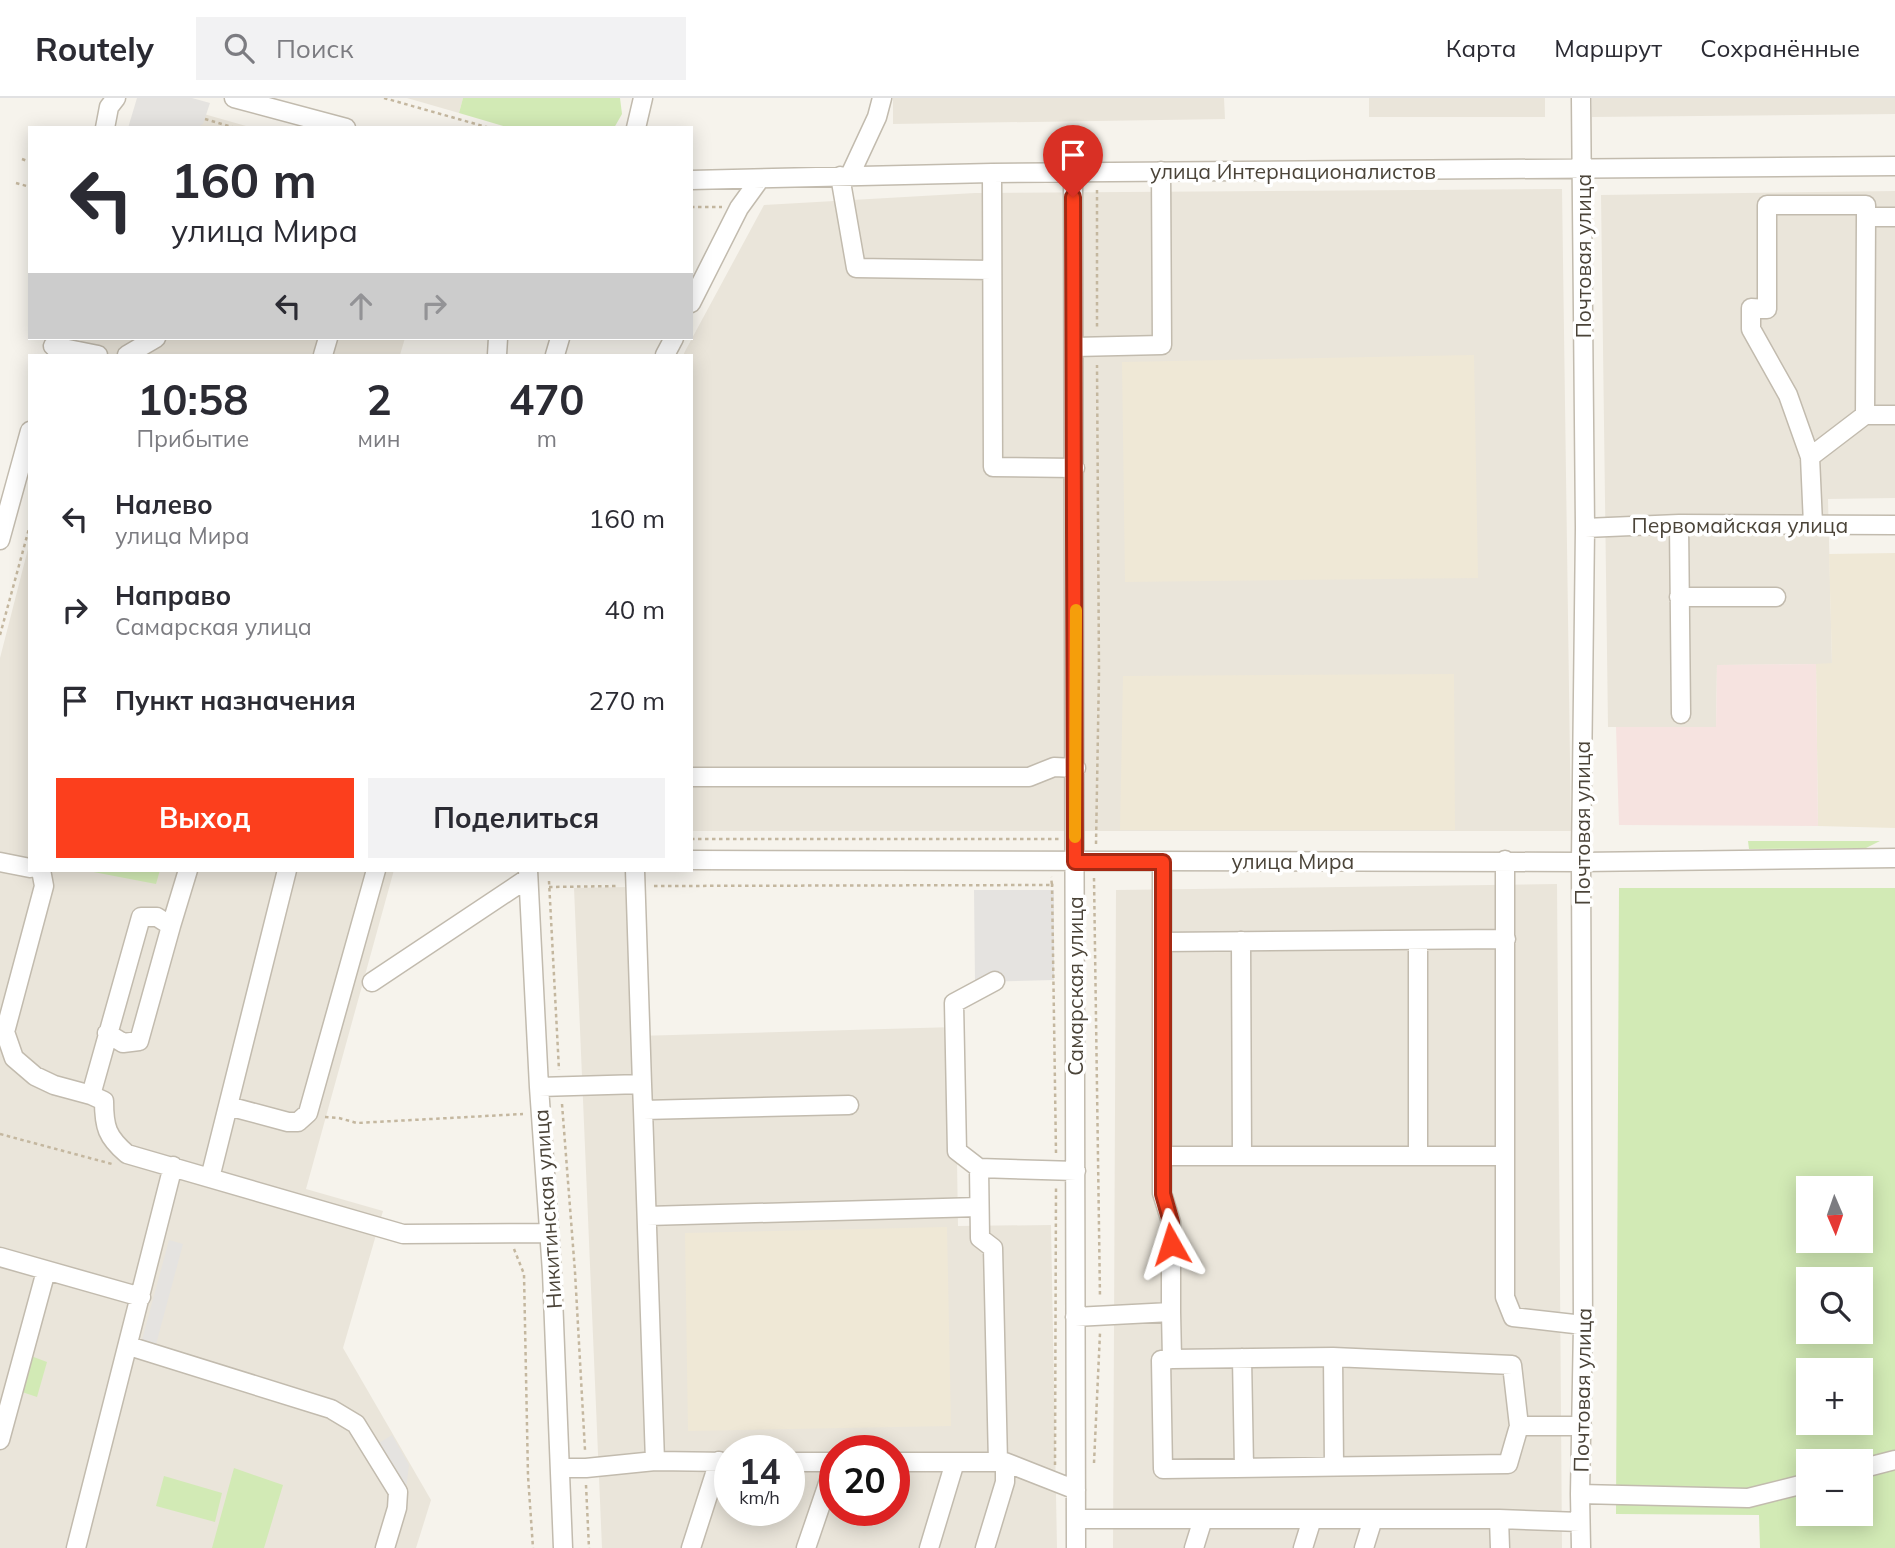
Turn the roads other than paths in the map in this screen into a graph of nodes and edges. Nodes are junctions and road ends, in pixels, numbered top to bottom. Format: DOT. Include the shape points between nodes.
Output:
graph roads {
  1 [pos="116,98"];
  2 [pos="234,98"];
  3 [pos="643,98"];
  4 [pos="882,98"];
  5 [pos="1581,98"];
  6 [pos="105,126"];
  7 [pos="338,126"];
  8 [pos="636,126"];
  9 [pos="1895,166"];
  10 [pos="1582,168"];
  11 [pos="1161,171"];
  12 [pos="992,173"];
  13 [pos="1073,173"];
  14 [pos="845,176"];
  15 [pos="760,179"];
  16 [pos="693,180"];
  17 [pos="1866,217"];
  18 [pos="1895,217"];
  19 [pos="992,270"];
  20 [pos="693,299"];
  21 [pos="153,340"];
  22 [pos="53,346"];
  23 [pos="1074,347"];
  24 [pos="93,354"];
  25 [pos="129,354"];
  26 [pos="1865,415"];
  27 [pos="1895,415"];
  28 [pos="28,441"];
  29 [pos="1810,457"];
  30 [pos="1076,468"];
  31 [pos="1679,524"];
  32 [pos="1813,524"];
  33 [pos="1895,525"];
  34 [pos="1585,528"];
  35 [pos="0,540"];
  36 [pos="1679,597"];
  37 [pos="1776,597"];
  38 [pos="1681,714"];
  39 [pos="1076,768"];
  40 [pos="693,777"];
  41 [pos="1895,858"];
  42 [pos="693,860"];
  43 [pos="1505,860"];
  44 [pos="0,862"];
  45 [pos="1075,862"];
  46 [pos="1163,862"];
  47 [pos="1581,862"];
  48 [pos="28,868"];
  49 [pos="40,872"];
  50 [pos="187,872"];
  51 [pos="286,872"];
  52 [pos="375,872"];
  53 [pos="528,874"];
  54 [pos="635,878"];
  55 [pos="171,926"];
  56 [pos="1506,939"];
  57 [pos="1418,940"];
  58 [pos="1162,942"];
  59 [pos="1241,942"];
  60 [pos="372,982"];
  61 [pos="995,982"];
  62 [pos="107,1033"];
  63 [pos="642,1084"];
  64 [pos="539,1087"];
  65 [pos="91,1095"];
  66 [pos="849,1105"];
  67 [pos="228,1106"];
  68 [pos="643,1110"];
  69 [pos="1163,1156"];
  70 [pos="1242,1156"];
  71 [pos="1418,1156"];
  72 [pos="1505,1156"];
  73 [pos="173,1166"];
  74 [pos="979,1168"];
  75 [pos="1076,1171"];
  76 [pos="210,1178"];
  77 [pos="979,1207"];
  78 [pos="647,1216"];
  79 [pos="549,1233"];
  80 [pos="0,1257"];
  81 [pos="46,1271"];
  82 [pos="141,1297"];
  83 [pos="1171,1312"];
  84 [pos="1075,1317"];
  85 [pos="1583,1325"];
  86 [pos="129,1346"];
  87 [pos="1333,1357"];
  88 [pos="1242,1358"];
  89 [pos="1172,1359"];
  90 [pos="1519,1426"];
  91 [pos="1582,1426"];
  92 [pos="0,1440"];
  93 [pos="655,1461"];
  94 [pos="1895,1461"];
  95 [pos="714,1462"];
  96 [pos="910,1462"];
  97 [pos="955,1462"];
  98 [pos="1002,1462"];
  99 [pos="1334,1466"];
  100 [pos="1873,1466"];
  101 [pos="1244,1467"];
  102 [pos="561,1468"];
  103 [pos="1796,1486"];
  104 [pos="714,1488"];
  105 [pos="1076,1490"];
  106 [pos="1580,1494"];
  107 [pos="819,1509"];
  108 [pos="1203,1518"];
  109 [pos="1076,1519"];
  110 [pos="1312,1519"];
  111 [pos="1373,1519"];
  112 [pos="1499,1519"];
  113 [pos="1580,1522"];
  114 [pos="76,1548"];
  115 [pos="385,1548"];
  116 [pos="564,1548"];
  117 [pos="691,1548"];
  118 [pos="806,1548"];
  119 [pos="929,1548"];
  120 [pos="985,1548"];
  121 [pos="1076,1548"];
  122 [pos="1194,1548"];
  123 [pos="1303,1548"];
  124 [pos="1364,1548"];
  125 [pos="1500,1548"];
  126 [pos="1581,1548"];
  1 -- 6 [label="street"];
  2 -- 7 [label="street"];
  3 -- 8 [label="street"];
  4 -- 14 [label="street" via="877,117"];
  5 -- 10 [label="street, Почтовая улица"];
  9 -- 10 [label="street, улица Интернационалистов"];
  10 -- 11 [label="street, улица Интернационалистов"];
  10 -- 34 [label="street, Почтовая улица"];
  11 -- 13 [label="street, улица Интернационалистов"];
  11 -- 23 [label="street" via="1162,345"];
  12 -- 13 [label="street, улица Интернационалистов"];
  12 -- 14 [label="street, улица Интернационалистов"];
  12 -- 19 [label="street"];
  13 -- 23 [label="street, Самарская улица"];
  14 -- 15 [label="street, улица Интернационалистов"];
  14 -- 19 [label="street" via="856,268"];
  15 -- 16 [label="street, улица Интернационалистов"];
  15 -- 20 [label="street" via="739,208"];
  17 -- 18 [label="street"];
  17 -- 26 [label="street"];
  17 -- 29 [label="street" via="1866,205 1767,205 1767,309 1751,308 1751,329 1788,395"];
  19 -- 30 [label="street" via="993,467"];
  21 -- 25 [label="street"];
  22 -- 24 [label="street"];
  23 -- 30 [label="street, Самарская улица"];
  26 -- 27 [label="street"];
  26 -- 29 [label="street"];
  28 -- 35 [label="street"];
  29 -- 32 [label="street"];
  30 -- 39 [label="street, Самарская улица"];
  31 -- 32 [label="street, Первомайская улица"];
  31 -- 34 [label="street, Первомайская улица"];
  31 -- 36 [label="street"];
  32 -- 33 [label="street, Первомайская улица"];
  34 -- 47 [label="street, Почтовая улица"];
  36 -- 37 [label="street"];
  36 -- 38 [label="street"];
  39 -- 40 [label="street" via="1054,767 1030,777"];
  39 -- 45 [label="street, Самарская улица"];
  41 -- 47 [label="street, улица Мира"];
  42 -- 45 [label="street, улица Мира"];
  43 -- 46 [label="street, улица Мира"];
  43 -- 47 [label="street, улица Мира"];
  43 -- 56 [label="street"];
  44 -- 48 [label="street"];
  45 -- 46 [label="street, улица Мира"];
  45 -- 75 [label="street, Самарская улица"];
  46 -- 58 [label="street"];
  47 -- 85 [label="street, Почтовая улица"];
  49 -- 65 [label="street" via="44,886 5,1032 14,1058 35,1076"];
  50 -- 55 [label="street"];
  51 -- 67 [label="street"];
  52 -- 67 [label="street" via="307,1114 298,1122 288,1122"];
  53 -- 60 [label="street"];
  53 -- 64 [label="street, Никитинская улица"];
  54 -- 63 [label="street"];
  55 -- 62 [label="street" via="157,917 141,917"];
  55 -- 62 [label="street" via="139,1041 123,1043"];
  56 -- 57 [label="street"];
  56 -- 72 [label="street"];
  57 -- 59 [label="street"];
  57 -- 71 [label="street"];
  58 -- 59 [label="street"];
  58 -- 69 [label="street"];
  59 -- 70 [label="street"];
  61 -- 74 [label="street" via="954,1003 957,1151"];
  62 -- 65 [label="street"];
  63 -- 64 [label="street"];
  63 -- 68 [label="street"];
  64 -- 79 [label="street, Никитинская улица"];
  65 -- 73 [label="street" via="104,1101 104,1122 112,1141 127,1154"];
  66 -- 68 [label="street"];
  67 -- 76 [label="street"];
  68 -- 78 [label="street"];
  69 -- 70 [label="street"];
  69 -- 83 [label="street" via="1163,1194 1171,1222"];
  70 -- 71 [label="street"];
  71 -- 72 [label="street"];
  72 -- 85 [label="street" via="1506,1297 1513,1317"];
  73 -- 76 [label="street"];
  73 -- 82 [label="street"];
  74 -- 75 [label="street"];
  74 -- 77 [label="street"];
  75 -- 84 [label="street, Самарская улица"];
  76 -- 79 [label="street" via="403,1234"];
  77 -- 78 [label="street"];
  77 -- 98 [label="street" via="980,1238 993,1248"];
  78 -- 93 [label="street"];
  79 -- 102 [label="street, Никитинская улица"];
  80 -- 81 [label="street"];
  81 -- 82 [label="street"];
  81 -- 92 [label="street"];
  82 -- 86 [label="street"];
  83 -- 84 [label="street"];
  83 -- 89 [label="street"];
  84 -- 105 [label="street, Самарская улица"];
  85 -- 91 [label="street, Почтовая улица"];
  86 -- 114 [label="street"];
  86 -- 115 [label="street" via="331,1409 356,1424 398,1492"];
  87 -- 88 [label="street"];
  87 -- 90 [label="street" via="1512,1365"];
  87 -- 99 [label="street"];
  88 -- 89 [label="street"];
  88 -- 101 [label="street"];
  89 -- 101 [label="street" via="1161,1360 1163,1469"];
  90 -- 91 [label="street"];
  90 -- 99 [label="street" via="1508,1464"];
  91 -- 106 [label="street, Почтовая улица"];
  93 -- 95 [label="street"];
  93 -- 102 [label="street"];
  94 -- 100 [label="street"];
  96 -- 97 [label="street"];
  97 -- 98 [label="street"];
  97 -- 119 [label="street"];
  98 -- 105 [label="street"];
  98 -- 120 [label="street" via="1005,1482"];
  99 -- 101 [label="street"];
  102 -- 116 [label="street, Никитинская улица"];
  103 -- 106 [label="street" via="1748,1498"];
  104 -- 117 [label="street"];
  105 -- 109 [label="street, Самарская улица"];
  106 -- 113 [label="street, Почтовая улица"];
  107 -- 118 [label="street"];
  108 -- 109 [label="street"];
  108 -- 110 [label="street"];
  108 -- 122 [label="street"];
  109 -- 121 [label="street, Самарская улица"];
  110 -- 111 [label="street"];
  110 -- 123 [label="street"];
  111 -- 112 [label="street"];
  111 -- 124 [label="street"];
  112 -- 113 [label="street"];
  112 -- 125 [label="street"];
  113 -- 126 [label="street, Почтовая улица"];
}
